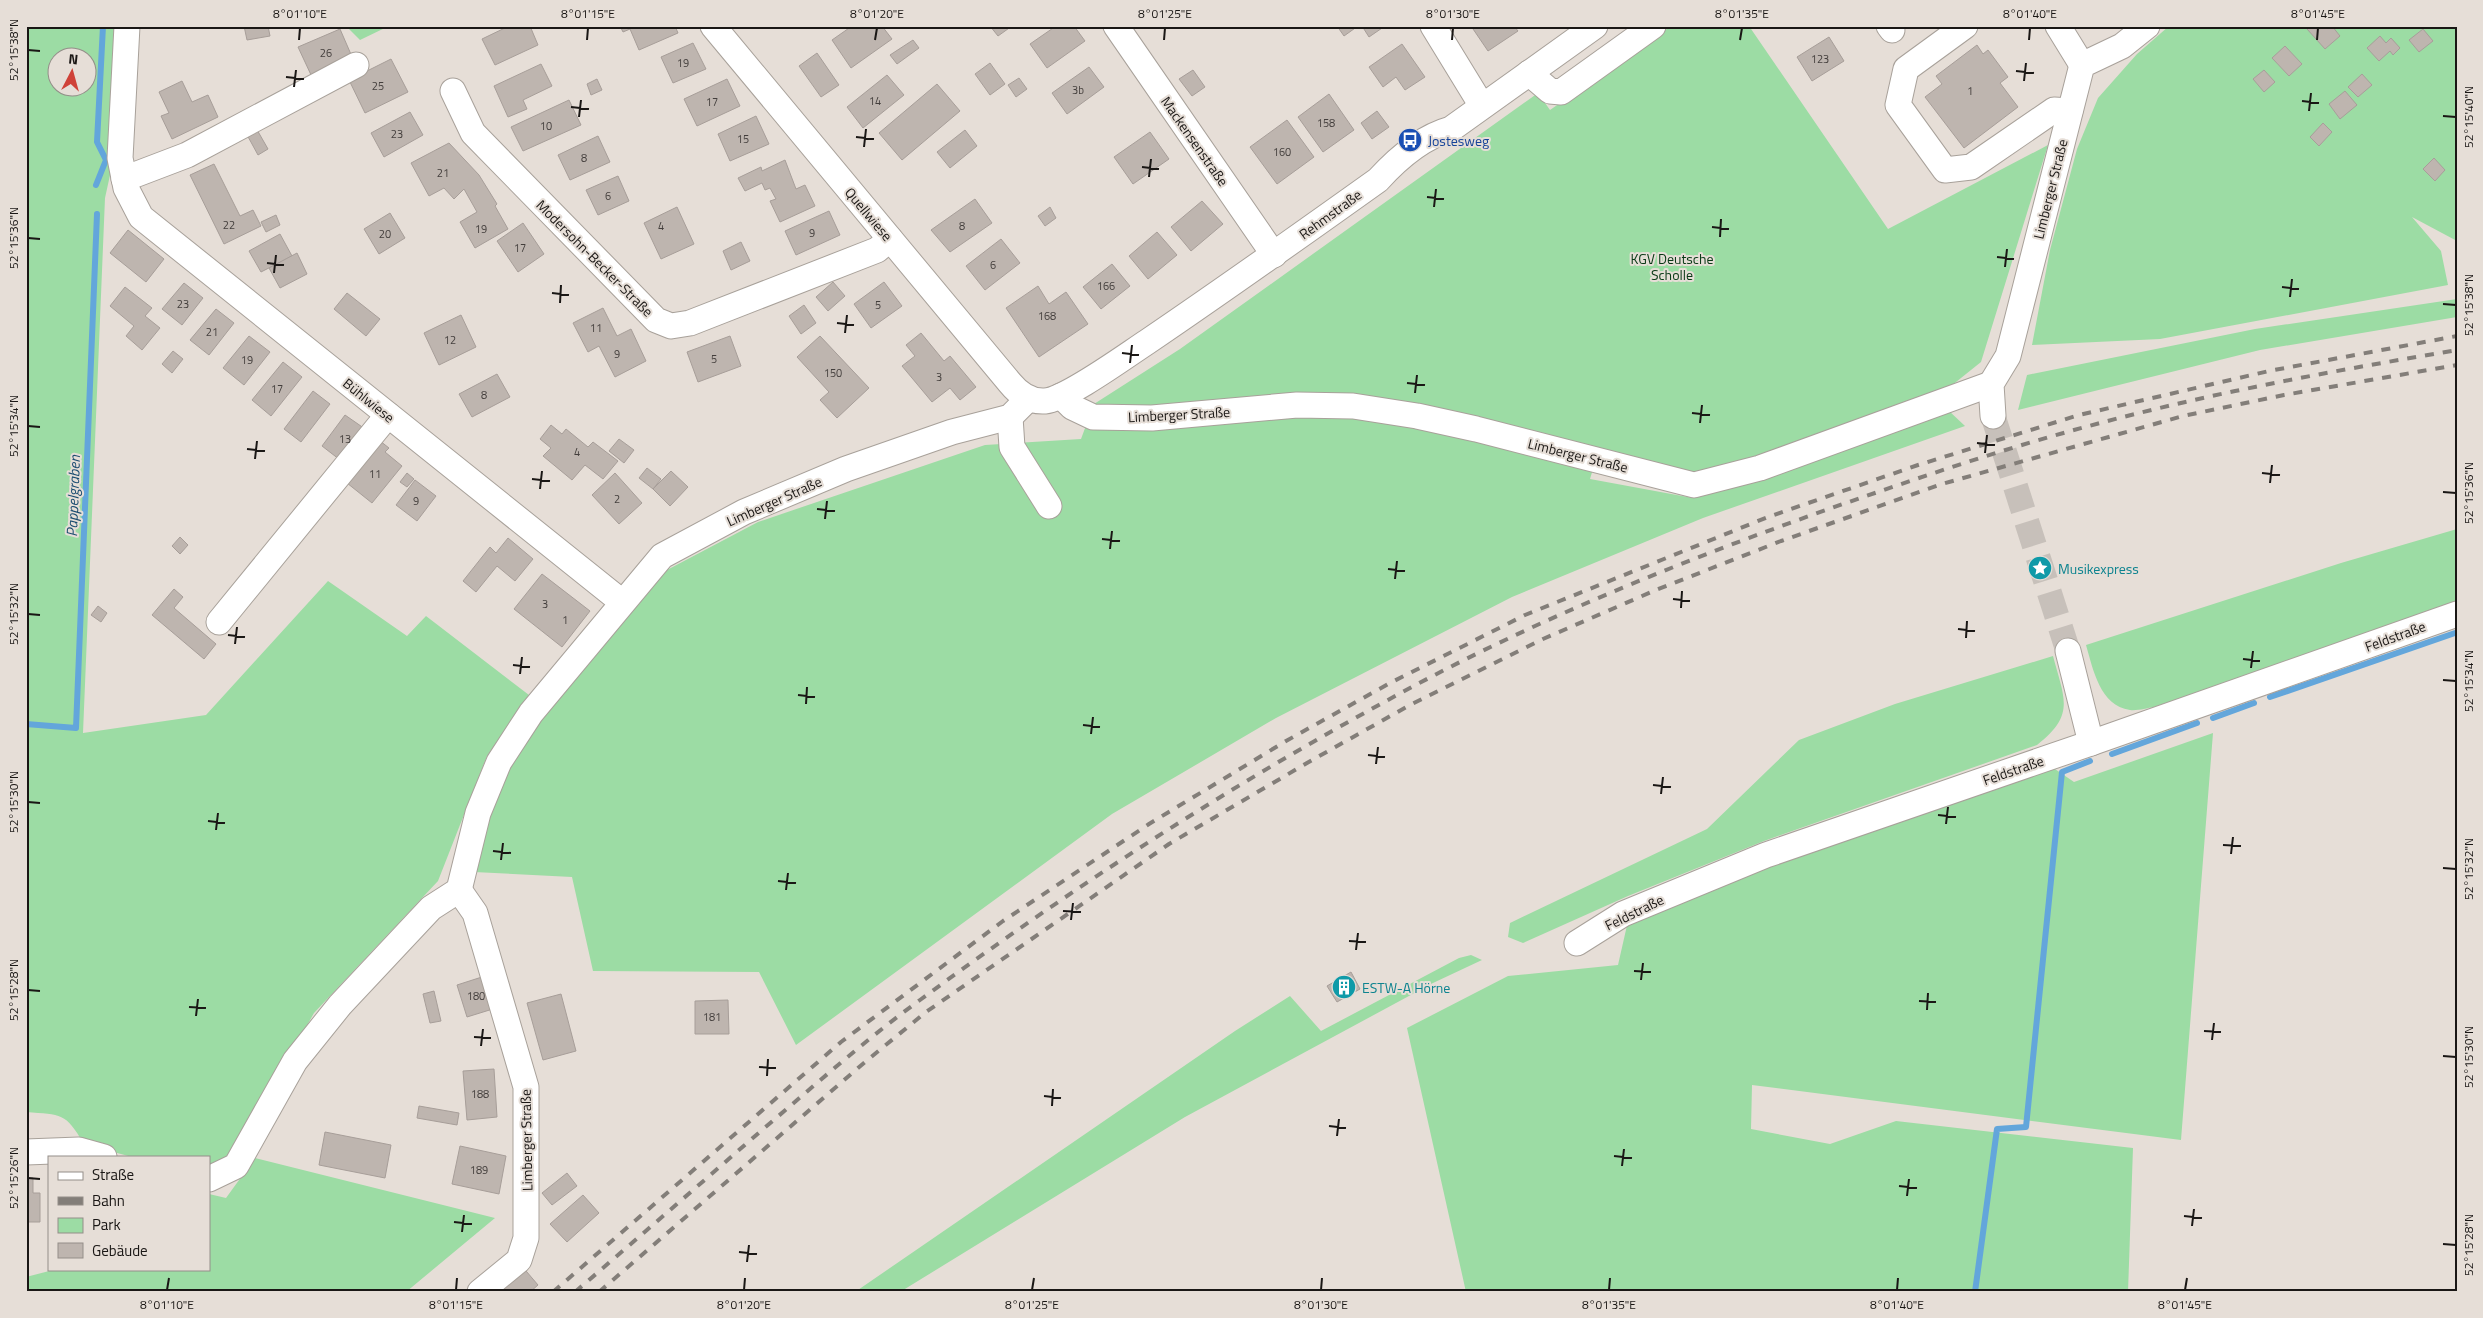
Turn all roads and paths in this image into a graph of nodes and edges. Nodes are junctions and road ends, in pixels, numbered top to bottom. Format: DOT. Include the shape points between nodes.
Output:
graph roads {
  1 [pos="127,26"];
  2 [pos="713,26"];
  3 [pos="1116,26"];
  4 [pos="1433,26"];
  5 [pos="1595,26"];
  6 [pos="1653,26"];
  7 [pos="1965,26"];
  8 [pos="2058,26"];
  9 [pos="2146,26"];
  10 [pos="356,65"];
  11 [pos="2082,65"];
  12 [pos="1529,72"];
  13 [pos="454,91"];
  14 [pos="1482,106"];
  15 [pos="2070,111"];
  16 [pos="125,184"];
  17 [pos="890,239"];
  18 [pos="1274,255"];
  19 [pos="1991,384"];
  20 [pos="1061,396"];
  21 [pos="1028,399"];
  22 [pos="388,415"];
  23 [pos="1994,416"];
  24 [pos="1010,417"];
  25 [pos="1048,506"];
  26 [pos="622,602"];
  27 [pos="2457,614"];
  28 [pos="218,622"];
  29 [pos="2068,651"];
  30 [pos="2092,743"];
  31 [pos="459,890"];
  32 [pos="1577,943"];
  33 [pos="26,1152"];
  34 [pos="100,1156"];
  35 [pos="210,1179"];
  36 [pos="480,1292"];
  1 -- 16 [label="street, Bühlwiese" via="120,158"];
  2 -- 17 [label="street, Quellwiese"];
  3 -- 18 [label="street, Mackensenstraße"];
  4 -- 14 [label="street"];
  5 -- 12 [label="street, Rehmstraße"];
  6 -- 12 [label="street" via="1561,92 1550,91"];
  7 -- 15 [label="street" via="1906,70 1898,105 1944,170 1972,167 2054,110"];
  8 -- 11 [label="street"];
  9 -- 11 [label="street" via="2122,46"];
  10 -- 16 [label="street" via="187,155"];
  11 -- 15 [label="street, Limberger Straße"];
  12 -- 14 [label="street, Rehmstraße"];
  13 -- 17 [label="street, Modersohn-Becker-Straße" via="473,133 656,320 671,326 690,323 877,250"];
  14 -- 18 [label="street, Rehmstraße" via="1451,128 1435,133 1415,147 1378,180"];
  15 -- 19 [label="street, Limberger Straße" via="2008,356"];
  16 -- 22 [label="street, Bühlwiese" via="140,217"];
  17 -- 21 [label="street, Quellwiese" via="1010,383"];
  18 -- 20 [label="street, Rehmstraße"];
  19 -- 20 [label="street, Limberger Straße" via="1760,468 1694,485 1468,427 1353,406 1297,405 1152,418 1093,417 1072,407"];
  19 -- 23 [label="street"];
  20 -- 21 [label="street" via="1045,401"];
  21 -- 24 [label="street"];
  22 -- 26 [label="street, Bühlwiese"];
  22 -- 28 [label="street"];
  24 -- 25 [label="street" via="1012,447"];
  24 -- 26 [label="street, Limberger Straße" via="952,432 846,469 744,512 662,556"];
  26 -- 31 [label="street, Limberger Straße" via="531,713 499,762 478,813"];
  27 -- 30 [label="street, Feldstraße"];
  29 -- 30 [label="street"];
  30 -- 32 [label="street, Feldstraße" via="1766,855 1623,914"];
  31 -- 35 [label="street" via="431,908 340,1005 295,1061 236,1166"];
  31 -- 36 [label="street, Limberger Straße" via="474,914 526,1087 526,1238 519,1260"];
  33 -- 34 [label="street" via="79,1150"];
}
